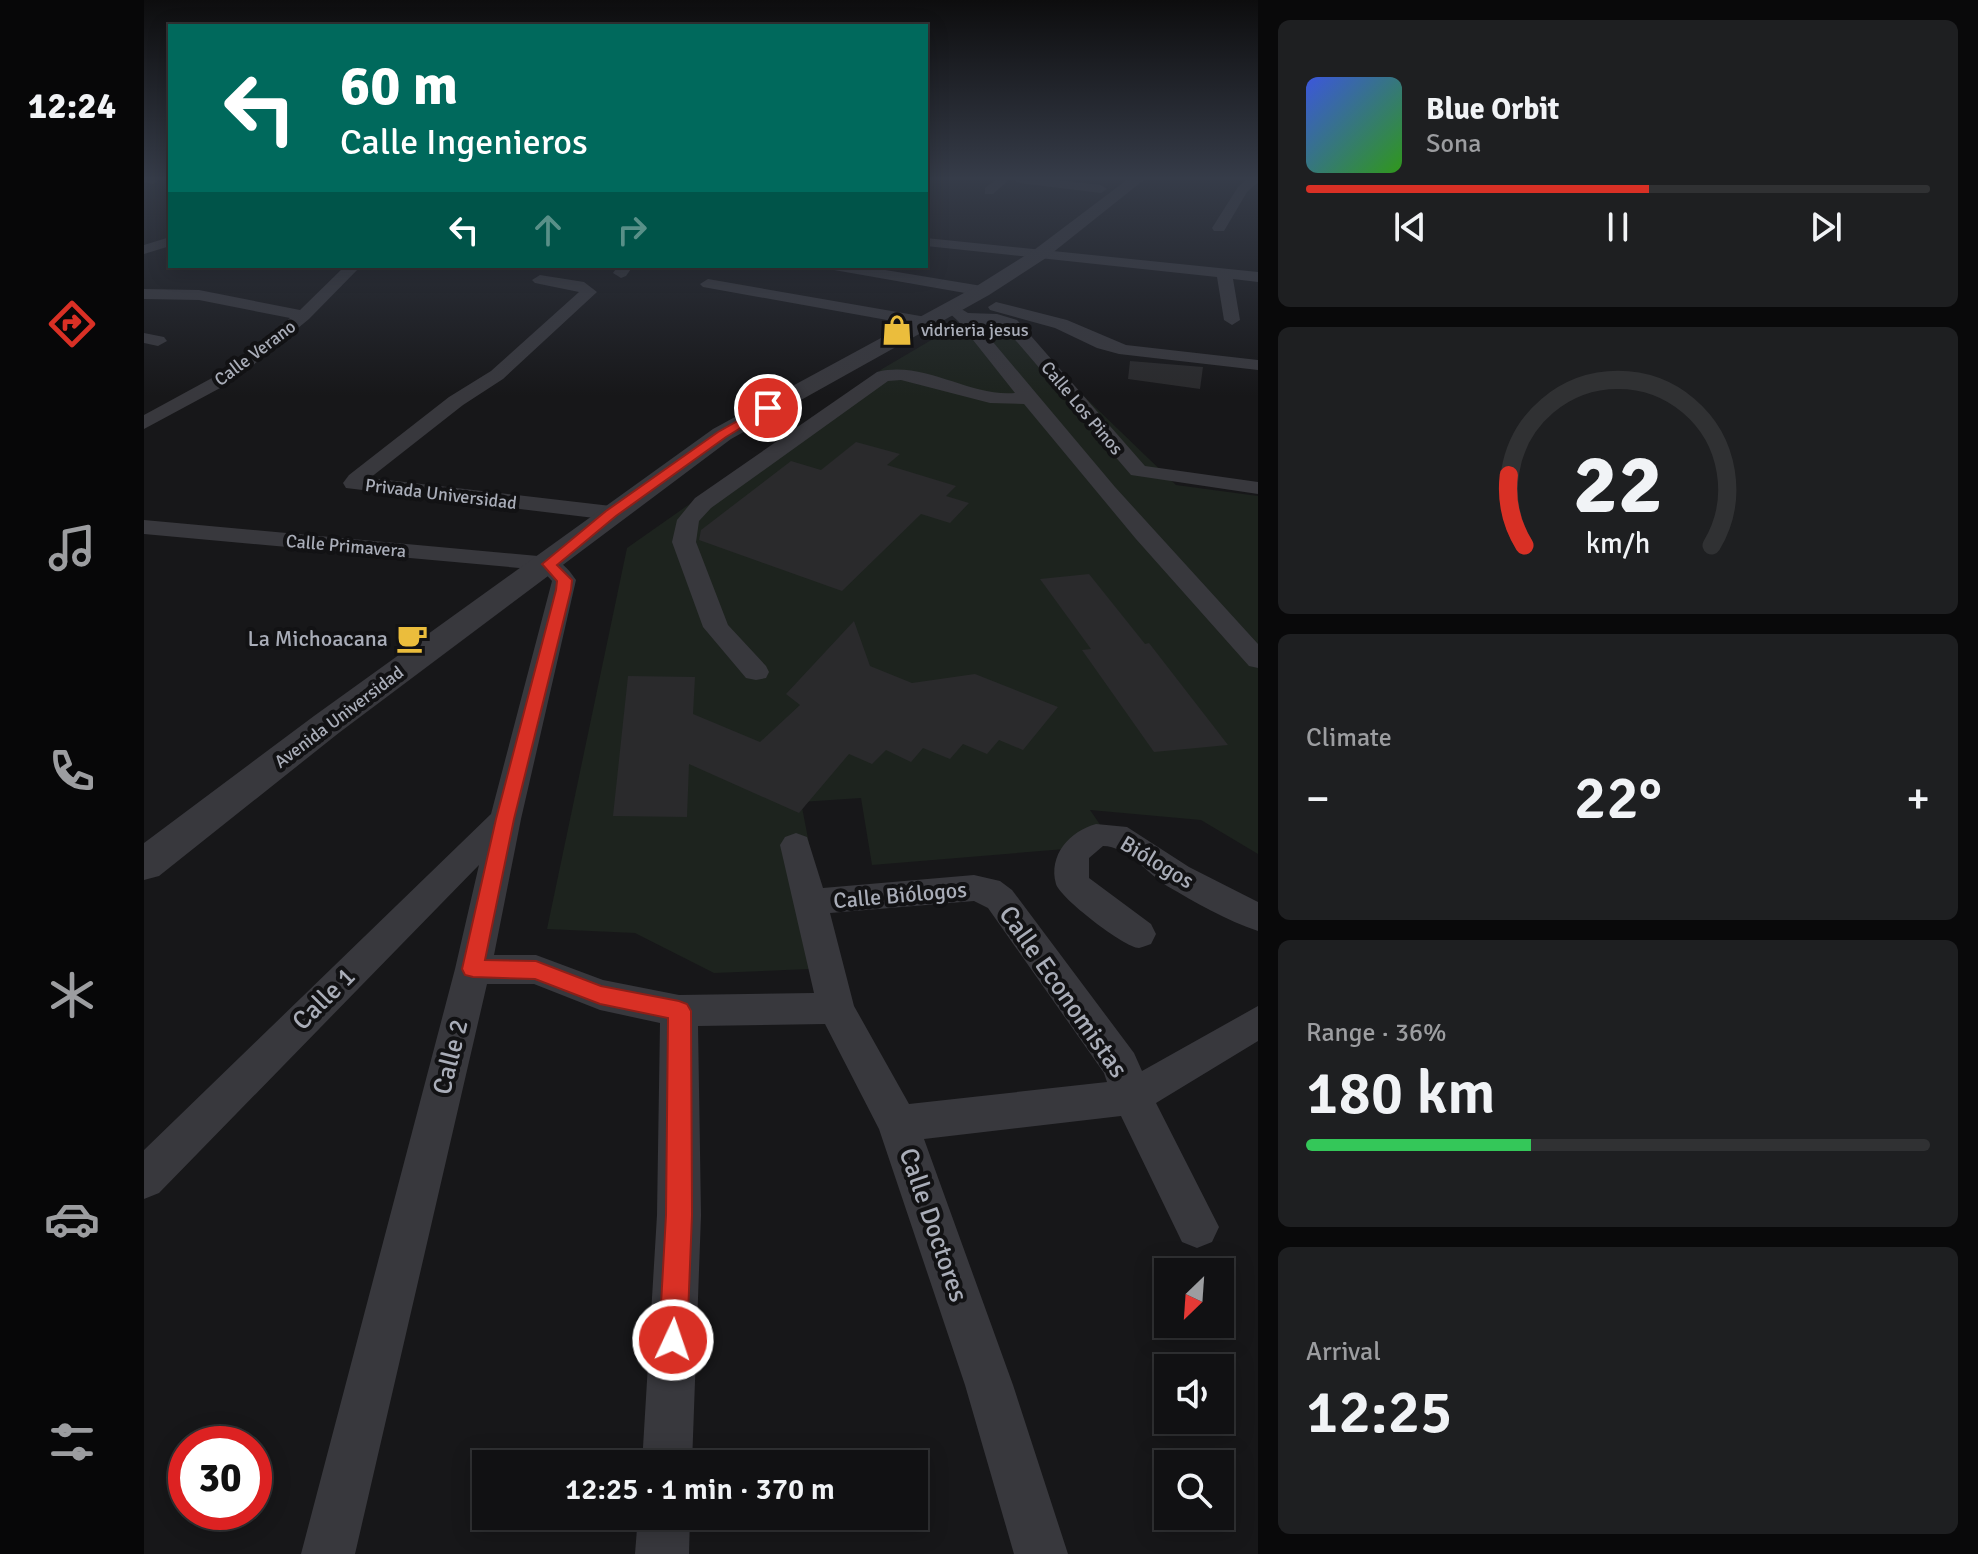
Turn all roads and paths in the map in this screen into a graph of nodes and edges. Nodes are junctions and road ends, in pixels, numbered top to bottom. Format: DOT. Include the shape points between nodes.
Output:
graph roads {
  1 [pos="1016,252"];
  2 [pos="1043,252"];
  3 [pos="1040,254"];
  4 [pos="352,268"];
  5 [pos="841,268"];
  6 [pos="1224,273"];
  7 [pos="1258,277"];
  8 [pos="540,280"];
  9 [pos="708,284"];
  10 [pos="144,294"];
  11 [pos="966,304"];
  12 [pos="303,316"];
  13 [pos="1232,320"];
  14 [pos="926,322"];
  15 [pos="1258,365"];
  16 [pos="1027,398"];
  17 [pos="144,423"];
  18 [pos="1258,488"];
  19 [pos="611,513"];
  20 [pos="144,527"];
  21 [pos="549,564"];
  22 [pos="1258,660"];
  23 [pos="756,672"];
  24 [pos="505,819"];
  25 [pos="796,845"];
  26 [pos="144,865"];
  27 [pos="988,890"];
  28 [pos="811,902"];
  29 [pos="1258,918"];
  30 [pos="1139,934"];
  31 [pos="473,969"];
  32 [pos="836,1008"];
  33 [pos="679,1011"];
  34 [pos="1258,1022"];
  35 [pos="1132,1097"];
  36 [pos="898,1124"];
  37 [pos="144,1179"];
  38 [pos="1197,1227"];
  39 [pos="668,1450"];
  40 [pos="663,1530"];
  41 [pos="328,1554"];
  42 [pos="662,1554"];
  43 [pos="1041,1554"];
  1 -- 3 [label="street"];
  2 -- 3 [label="street, Avenida Universidad"];
  3 -- 6 [label="street"];
  3 -- 11 [label="street, Avenida Universidad"];
  4 -- 12 [label="street, Calle Verano"];
  5 -- 11 [label="street"];
  6 -- 7 [label="street"];
  6 -- 13 [label="street"];
  8 -- 19 [label="street, Privada Universidad" via="579,285 589,292 497,375 354,483"];
  9 -- 14 [label="street"];
  10 -- 12 [label="street" via="231,300"];
  11 -- 14 [label="street, Avenida Universidad"];
  11 -- 15 [label="street" via="1061,324 1125,350"];
  11 -- 16 [label="street"];
  11 -- 18 [label="street, Calle Los Pinos" via="1011,324 1138,471"];
  12 -- 17 [label="street, Calle Verano" via="229,376"];
  14 -- 19 [label="street, Avenida Universidad" via="722,434"];
  16 -- 22 [label="street"];
  16 -- 23 [label="street" via="997,399 920,377 883,376 703,503 688,520 684,542 716,627"];
  19 -- 21 [label="street, Avenida Universidad"];
  20 -- 21 [label="street, Calle Primavera"];
  21 -- 24 [label="street, Calle 2" via="564,580 564,590"];
  21 -- 26 [label="street, Avenida Universidad" via="327,724"];
  24 -- 31 [label="street, Calle 2"];
  24 -- 37 [label="street, Calle 1"];
  25 -- 28 [label="street, Calle Doctores"];
  27 -- 28 [label="street, Calle Biólogos"];
  27 -- 35 [label="street, Calle Economistas" via="1000,899 1120,1065"];
  28 -- 32 [label="street, Calle Doctores"];
  29 -- 30 [label="street, Biólogos" via="1177,876 1116,835 1096,835 1073,854 1072,883"];
  31 -- 33 [label="street" via="536,970 600,995"];
  31 -- 41 [label="street, Calle 2"];
  32 -- 33 [label="street"];
  32 -- 36 [label="street, Calle Doctores"];
  33 -- 39 [label="street" via="679,1215"];
  34 -- 35 [label="street"];
  35 -- 36 [label="street"];
  35 -- 38 [label="street, Calle Economistas"];
  36 -- 43 [label="street, Calle Doctores"];
  40 -- 42 [label="street"];
}
